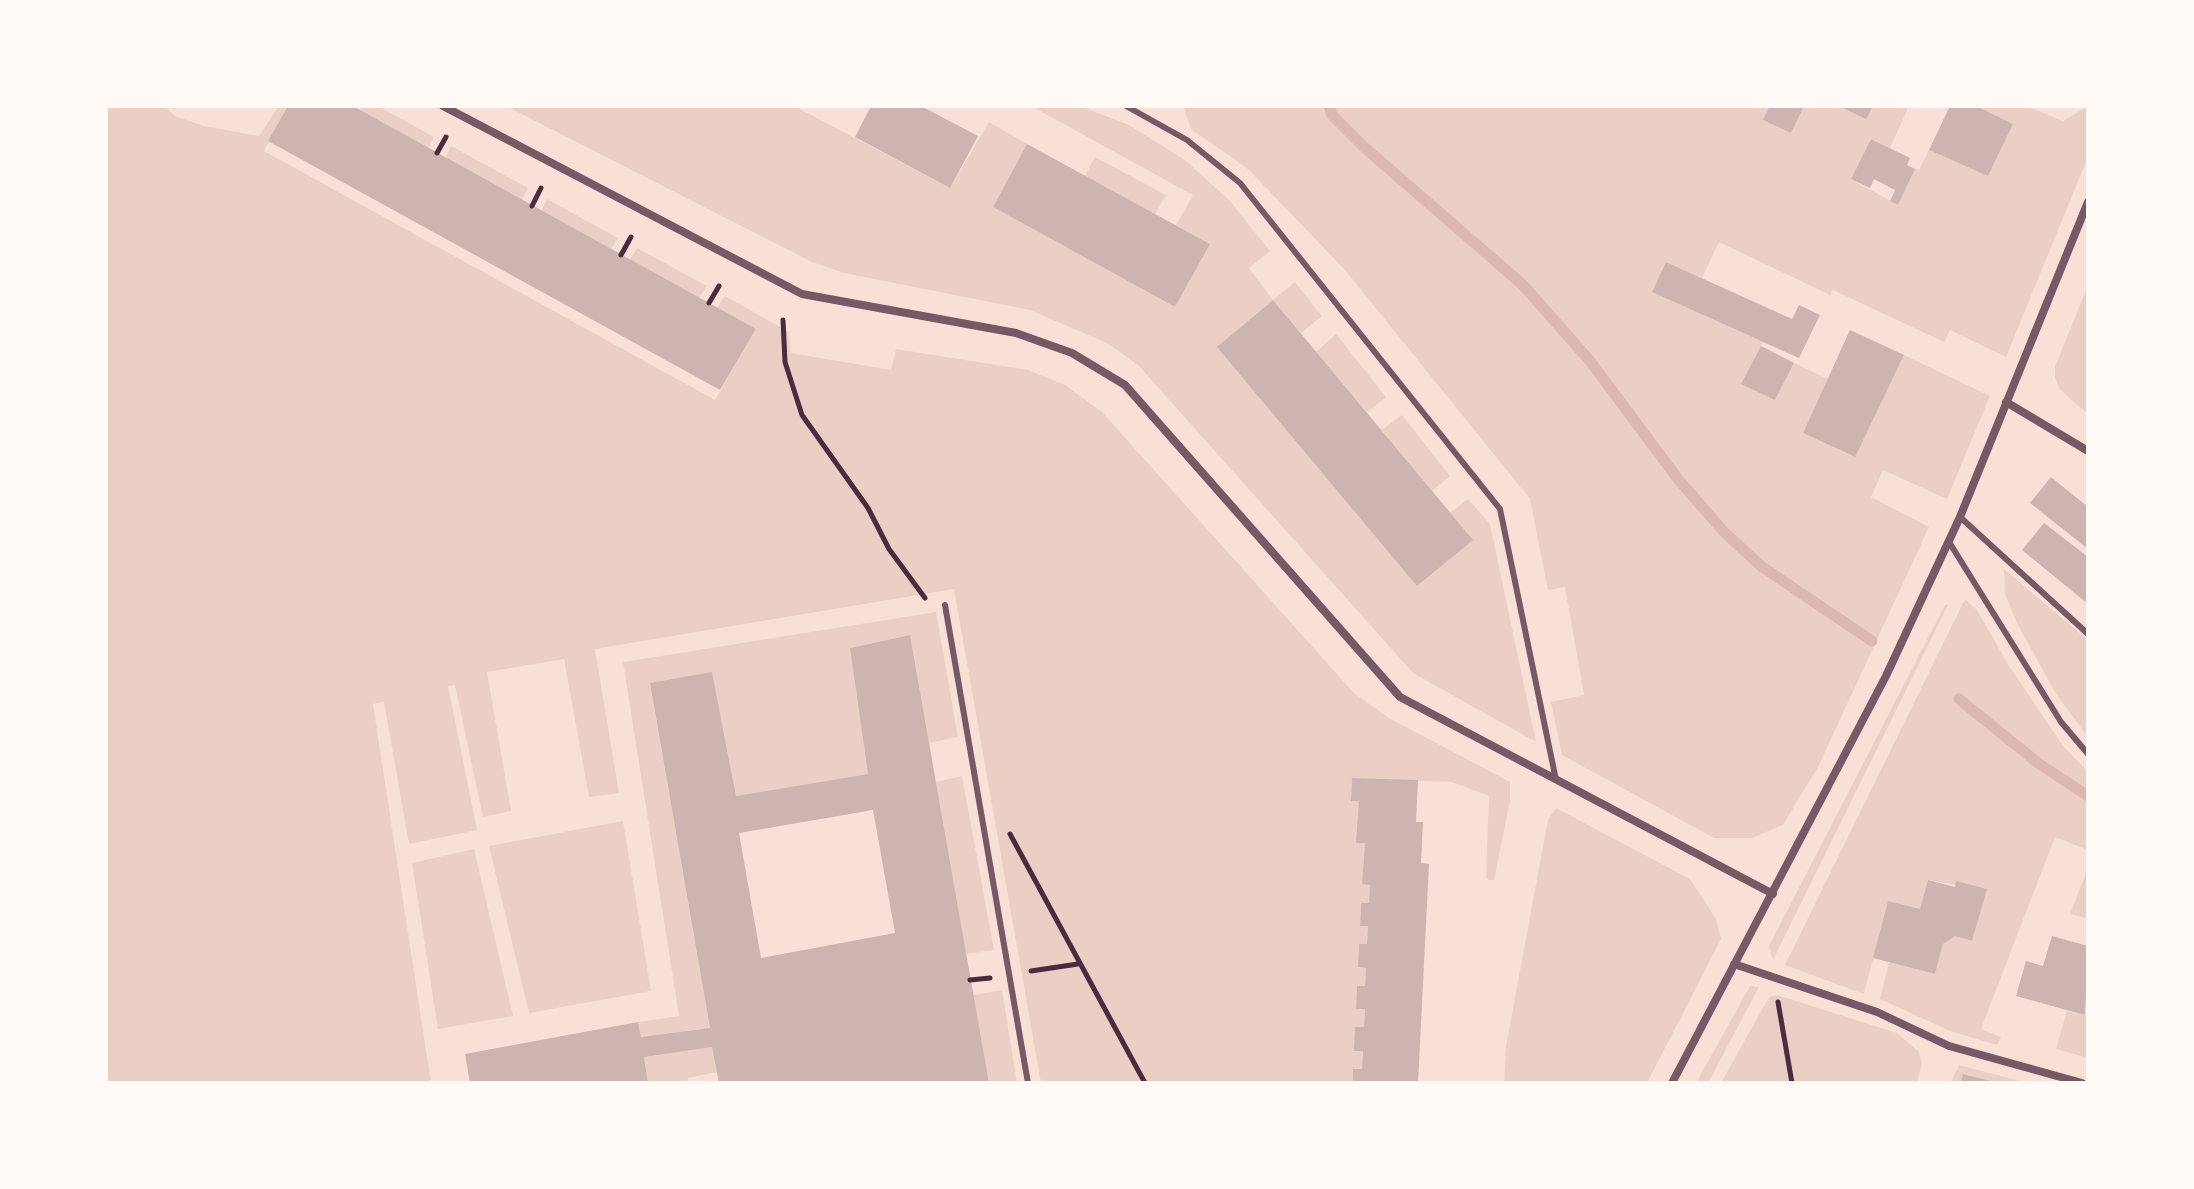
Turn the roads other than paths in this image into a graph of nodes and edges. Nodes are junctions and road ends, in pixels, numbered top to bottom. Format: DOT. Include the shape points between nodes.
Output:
graph roads {
  1 [pos="443,106"];
  2 [pos="1126,106"];
  3 [pos="2088,202"];
  4 [pos="2006,402"];
  5 [pos="2088,451"];
  6 [pos="1960,517"];
  7 [pos="1949,542"];
  8 [pos="945,605"];
  9 [pos="2088,634"];
  10 [pos="2088,754"];
  11 [pos="1556,780"];
  12 [pos="1773,894"];
  13 [pos="1734,964"];
  14 [pos="1028,1083"];
  15 [pos="1672,1083"];
  16 [pos="2082,1083"];
  1 -- 11 [label="street" via="802,294 1016,333 1072,353 1125,385 1400,697"];
  2 -- 11 [label="lane" via="1187,140 1240,183 1500,509"];
  3 -- 4 [label="street"];
  4 -- 5 [label="street"];
  4 -- 6 [label="street"];
  6 -- 7 [label="street"];
  6 -- 9 [label="lane"];
  7 -- 10 [label="lane" via="2061,722"];
  7 -- 12 [label="street"];
  8 -- 14 [label="lane"];
  11 -- 12 [label="street"];
  12 -- 13 [label="street"];
  13 -- 15 [label="street"];
  13 -- 16 [label="street" via="1877,1012 1949,1046"];
}
